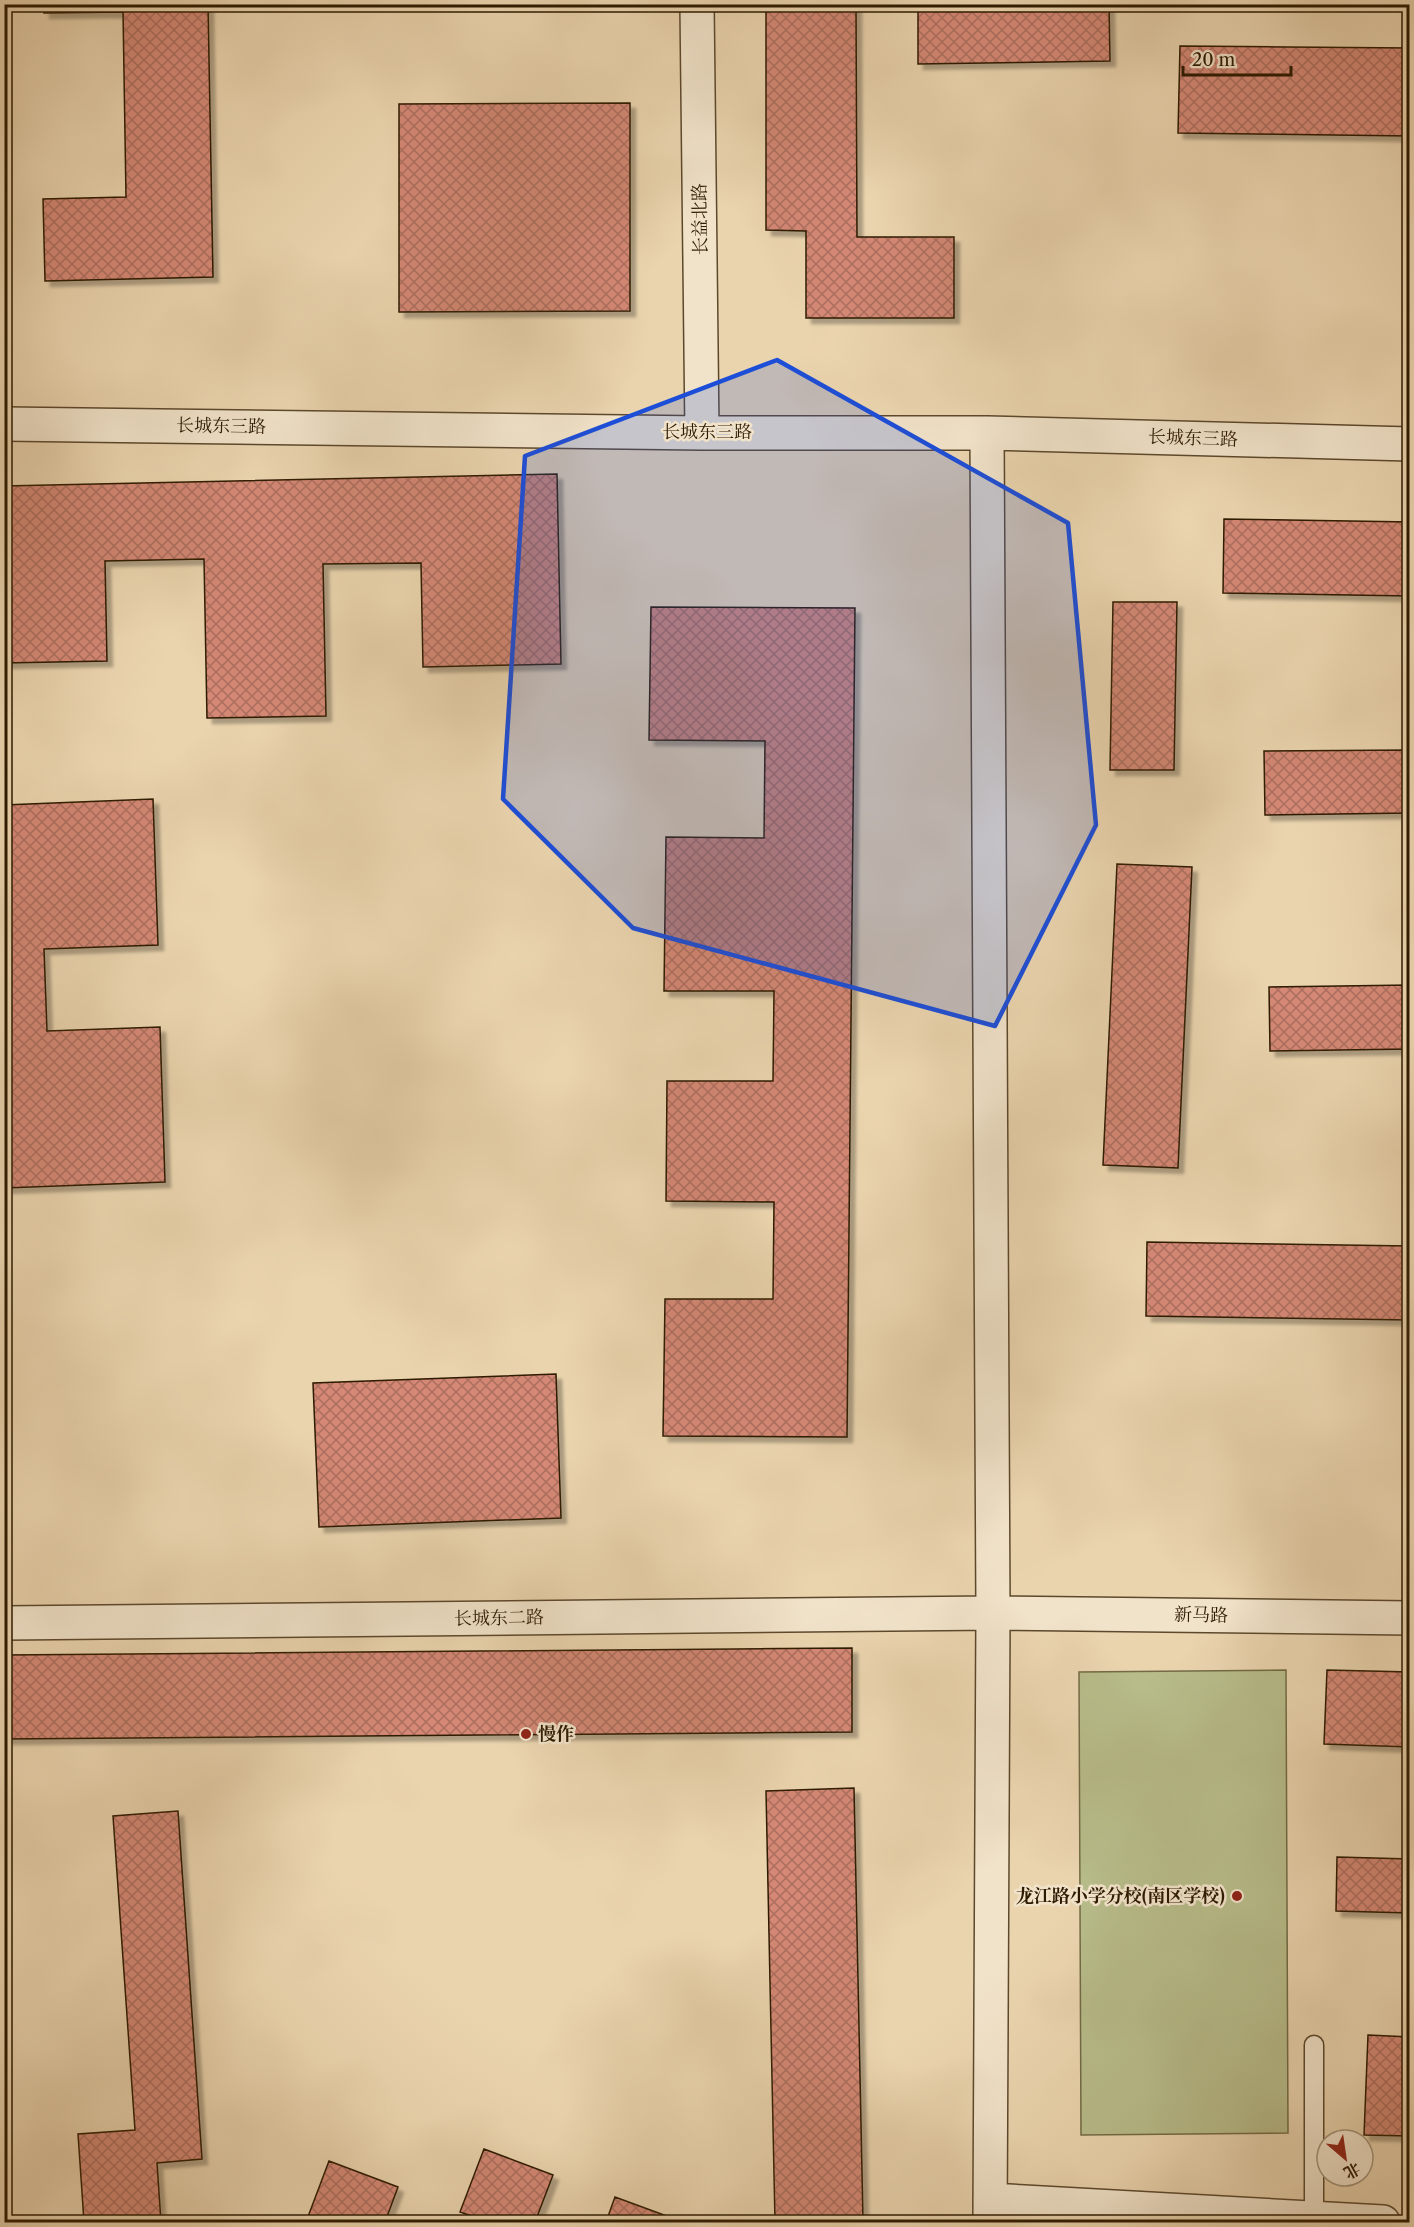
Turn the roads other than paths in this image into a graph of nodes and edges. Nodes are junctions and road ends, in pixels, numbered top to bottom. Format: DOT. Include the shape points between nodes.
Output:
graph roads {
  1 [pos="697,4"];
  2 [pos="4,424"];
  3 [pos="702,433"];
  4 [pos="987,433"];
  5 [pos="1410,444"];
  6 [pos="993,1613"];
  7 [pos="1410,1618"];
  8 [pos="4,1623"];
  9 [pos="1314,2045"];
  10 [pos="990,2211"];
  11 [pos="1314,2218"];
  12 [pos="1383,2223"];
  1 -- 3 [label="street, 长益北路"];
  2 -- 3 [label="street, 长城东三路"];
  3 -- 4 [label="street, 长城东三路"];
  4 -- 5 [label="street, 长城东三路"];
  4 -- 6 [label="street"];
  6 -- 7 [label="street, 新马路"];
  6 -- 8 [label="street, 长城东二路"];
  6 -- 10 [label="street"];
  9 -- 11 [label="lane"];
  10 -- 11 [label="street"];
  11 -- 12 [label="street"];
}
